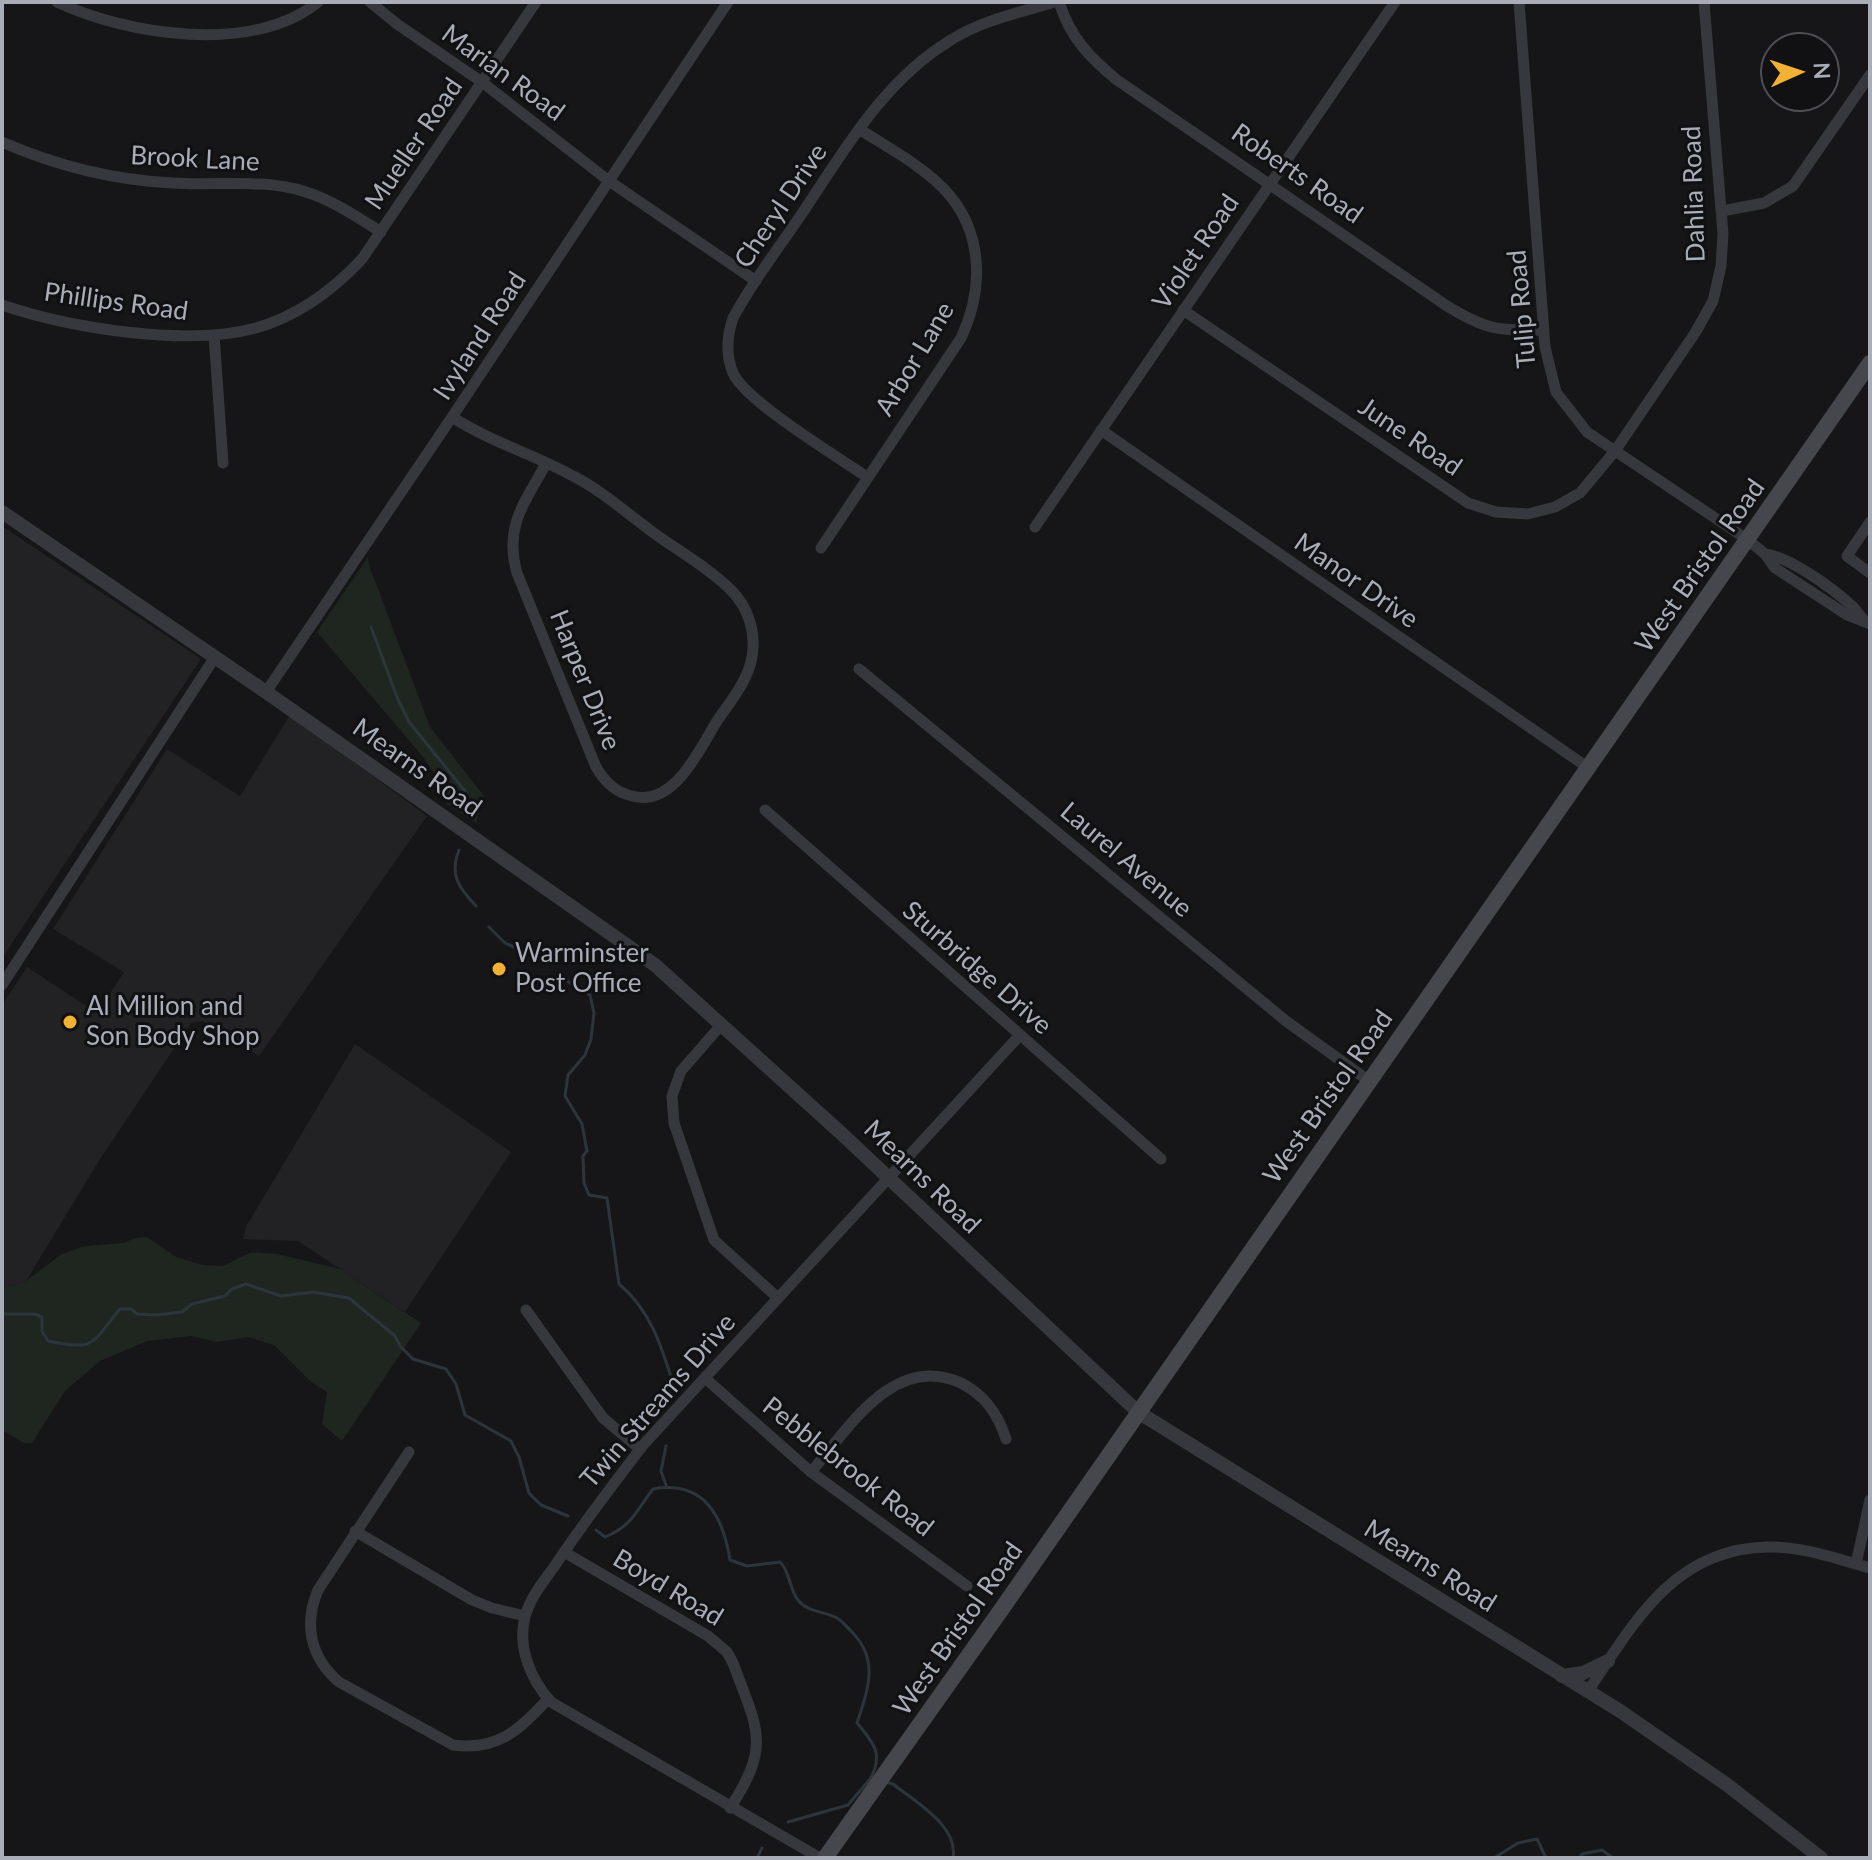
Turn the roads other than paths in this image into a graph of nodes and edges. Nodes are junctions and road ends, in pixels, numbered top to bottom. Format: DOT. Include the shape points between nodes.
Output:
graph roads {
  1 [pos="57,2"];
  2 [pos="318,2"];
  3 [pos="370,2"];
  4 [pos="536,2"];
  5 [pos="728,2"];
  6 [pos="1056,2"];
  7 [pos="1395,2"];
  8 [pos="1519,2"];
  9 [pos="1704,2"];
  10 [pos="1870,75"];
  11 [pos="482,82"];
  12 [pos="859,129"];
  13 [pos="2,142"];
  14 [pos="609,181"];
  15 [pos="1270,183"];
  16 [pos="1722,211"];
  17 [pos="381,232"];
  18 [pos="756,281"];
  19 [pos="2,305"];
  20 [pos="1183,310"];
  21 [pos="1544,330"];
  22 [pos="214,335"];
  23 [pos="1870,363"];
  24 [pos="452,417"];
  25 [pos="1101,430"];
  26 [pos="1615,451"];
  27 [pos="223,463"];
  28 [pos="546,464"];
  29 [pos="867,477"];
  30 [pos="2,512"];
  31 [pos="1870,522"];
  32 [pos="1035,527"];
  33 [pos="1748,540"];
  34 [pos="821,548"];
  35 [pos="1870,573"];
  36 [pos="1868,618"];
  37 [pos="215,657"];
  38 [pos="859,669"];
  39 [pos="266,692"];
  40 [pos="1587,767"];
  41 [pos="765,810"];
  42 [pos="2,985"];
  43 [pos="722,1024"];
  44 [pos="1020,1035"];
  45 [pos="1369,1081"];
  46 [pos="1161,1159"];
  47 [pos="888,1178"];
  48 [pos="778,1298"];
  49 [pos="526,1310"];
  50 [pos="705,1378"];
  51 [pos="1138,1412"];
  52 [pos="1006,1439"];
  53 [pos="640,1449"];
  54 [pos="409,1452"];
  55 [pos="811,1472"];
  56 [pos="1870,1500"];
  57 [pos="355,1531"];
  58 [pos="564,1552"];
  59 [pos="1856,1564"];
  60 [pos="1870,1568"];
  61 [pos="967,1586"];
  62 [pos="525,1616"];
  63 [pos="1608,1661"];
  64 [pos="1562,1676"];
  65 [pos="1588,1691"];
  66 [pos="548,1699"];
  67 [pos="730,1808"];
  68 [pos="823,1858"];
  69 [pos="1821,1858"];
  1 -- 2 [label="street" via="124,25 197,33 265,29"];
  3 -- 11 [label="street, Marian Road"];
  4 -- 11 [label="street, Mueller Road"];
  5 -- 14 [label="street, Ivyland Road"];
  6 -- 12 [label="street, Cheryl Drive" via="984,23 948,41 889,89"];
  6 -- 15 [label="street, Roberts Road" via="1071,33 1103,68"];
  7 -- 15 [label="street, Violet Road"];
  8 -- 21 [label="street, Tulip Road"];
  9 -- 16 [label="street, Dahlia Road"];
  10 -- 16 [label="street" via="1793,186 1764,203"];
  11 -- 14 [label="street, Marian Road"];
  11 -- 17 [label="street, Mueller Road"];
  12 -- 18 [label="street, Cheryl Drive"];
  12 -- 29 [label="street, Arbor Lane" via="934,179 952,198 967,222 977,273 974,306 961,338"];
  13 -- 17 [label="street, Brook Lane" via="107,176 291,188 342,207"];
  14 -- 18 [label="street, Marian Road"];
  14 -- 24 [label="street, Ivyland Road"];
  15 -- 20 [label="street, Violet Road"];
  15 -- 21 [label="street, Roberts Road" via="1472,321 1495,329"];
  16 -- 26 [label="street, Dahlia Road" via="1721,266 1713,301"];
  17 -- 22 [label="street, Phillips Road" via="344,279 307,305 257,328"];
  18 -- 29 [label="street, Cheryl Drive" via="728,333 738,383"];
  19 -- 22 [label="street, Phillips Road" via="117,330"];
  20 -- 25 [label="street, Violet Road"];
  20 -- 26 [label="street, June Road" via="1481,508 1528,514 1555,507 1590,484"];
  21 -- 26 [label="street, Tulip Road" via="1551,380 1562,403 1587,432"];
  22 -- 27 [label="street"];
  23 -- 33 [label="main road, West Bristol Road"];
  24 -- 28 [label="street, Harper Drive"];
  24 -- 39 [label="street, Ivyland Road"];
  25 -- 32 [label="street, Violet Road"];
  25 -- 40 [label="street, Manor Drive"];
  26 -- 33 [label="street, Tulip Road"];
  28 -- 28 [label="street, Harper Drive" via="598,492 731,590 751,623 748,674 687,769 658,795 640,799 604,781 517,573 513,533"];
  29 -- 34 [label="street, Arbor Lane"];
  30 -- 37 [label="street, Mearns Road"];
  31 -- 35 [label="street" via="1847,556"];
  33 -- 36 [label="street, Tulip Road"];
  33 -- 40 [label="main road, West Bristol Road"];
  37 -- 39 [label="street, Mearns Road"];
  37 -- 42 [label="street"];
  38 -- 45 [label="street, Laurel Avenue" via="1286,1021"];
  39 -- 43 [label="street, Mearns Road" via="655,965"];
  40 -- 45 [label="main road, West Bristol Road"];
  41 -- 44 [label="street, Sturbridge Drive"];
  43 -- 47 [label="street, Mearns Road"];
  43 -- 48 [label="street" via="681,1071 672,1096 674,1123 714,1240"];
  44 -- 46 [label="street, Sturbridge Drive"];
  44 -- 47 [label="street, Twin Streams Drive"];
  45 -- 51 [label="main road, West Bristol Road"];
  47 -- 48 [label="street, Twin Streams Drive"];
  47 -- 51 [label="street, Mearns Road"];
  48 -- 50 [label="street, Twin Streams Drive"];
  49 -- 53 [label="street" via="603,1418"];
  50 -- 53 [label="street, Twin Streams Drive"];
  50 -- 55 [label="street, Pebblebrook Road"];
  51 -- 64 [label="street, Mearns Road"];
  51 -- 68 [label="main road, West Bristol Road"];
  52 -- 55 [label="street" via="981,1396 952,1379 922,1375 879,1395"];
  53 -- 58 [label="street, Twin Streams Drive"];
  54 -- 57 [label="street"];
  55 -- 61 [label="street, Pebblebrook Road"];
  56 -- 59 [label="street"];
  57 -- 62 [label="street" via="472,1600"];
  57 -- 66 [label="street" via="318,1590 310,1613 311,1639 329,1674 443,1741 468,1747 508,1735"];
  58 -- 62 [label="street, Twin Streams Drive"];
  58 -- 67 [label="street, Boyd Road" via="727,1652 759,1739 751,1771"];
  59 -- 60 [label="street"];
  59 -- 63 [label="street" via="1767,1547 1706,1561 1661,1590"];
  62 -- 66 [label="street" via="528,1663"];
  63 -- 64 [label="street"];
  63 -- 65 [label="street"];
  64 -- 65 [label="street, Mearns Road"];
  65 -- 69 [label="street, Mearns Road" via="1685,1754"];
  66 -- 67 [label="street"];
  67 -- 68 [label="street"];
}
